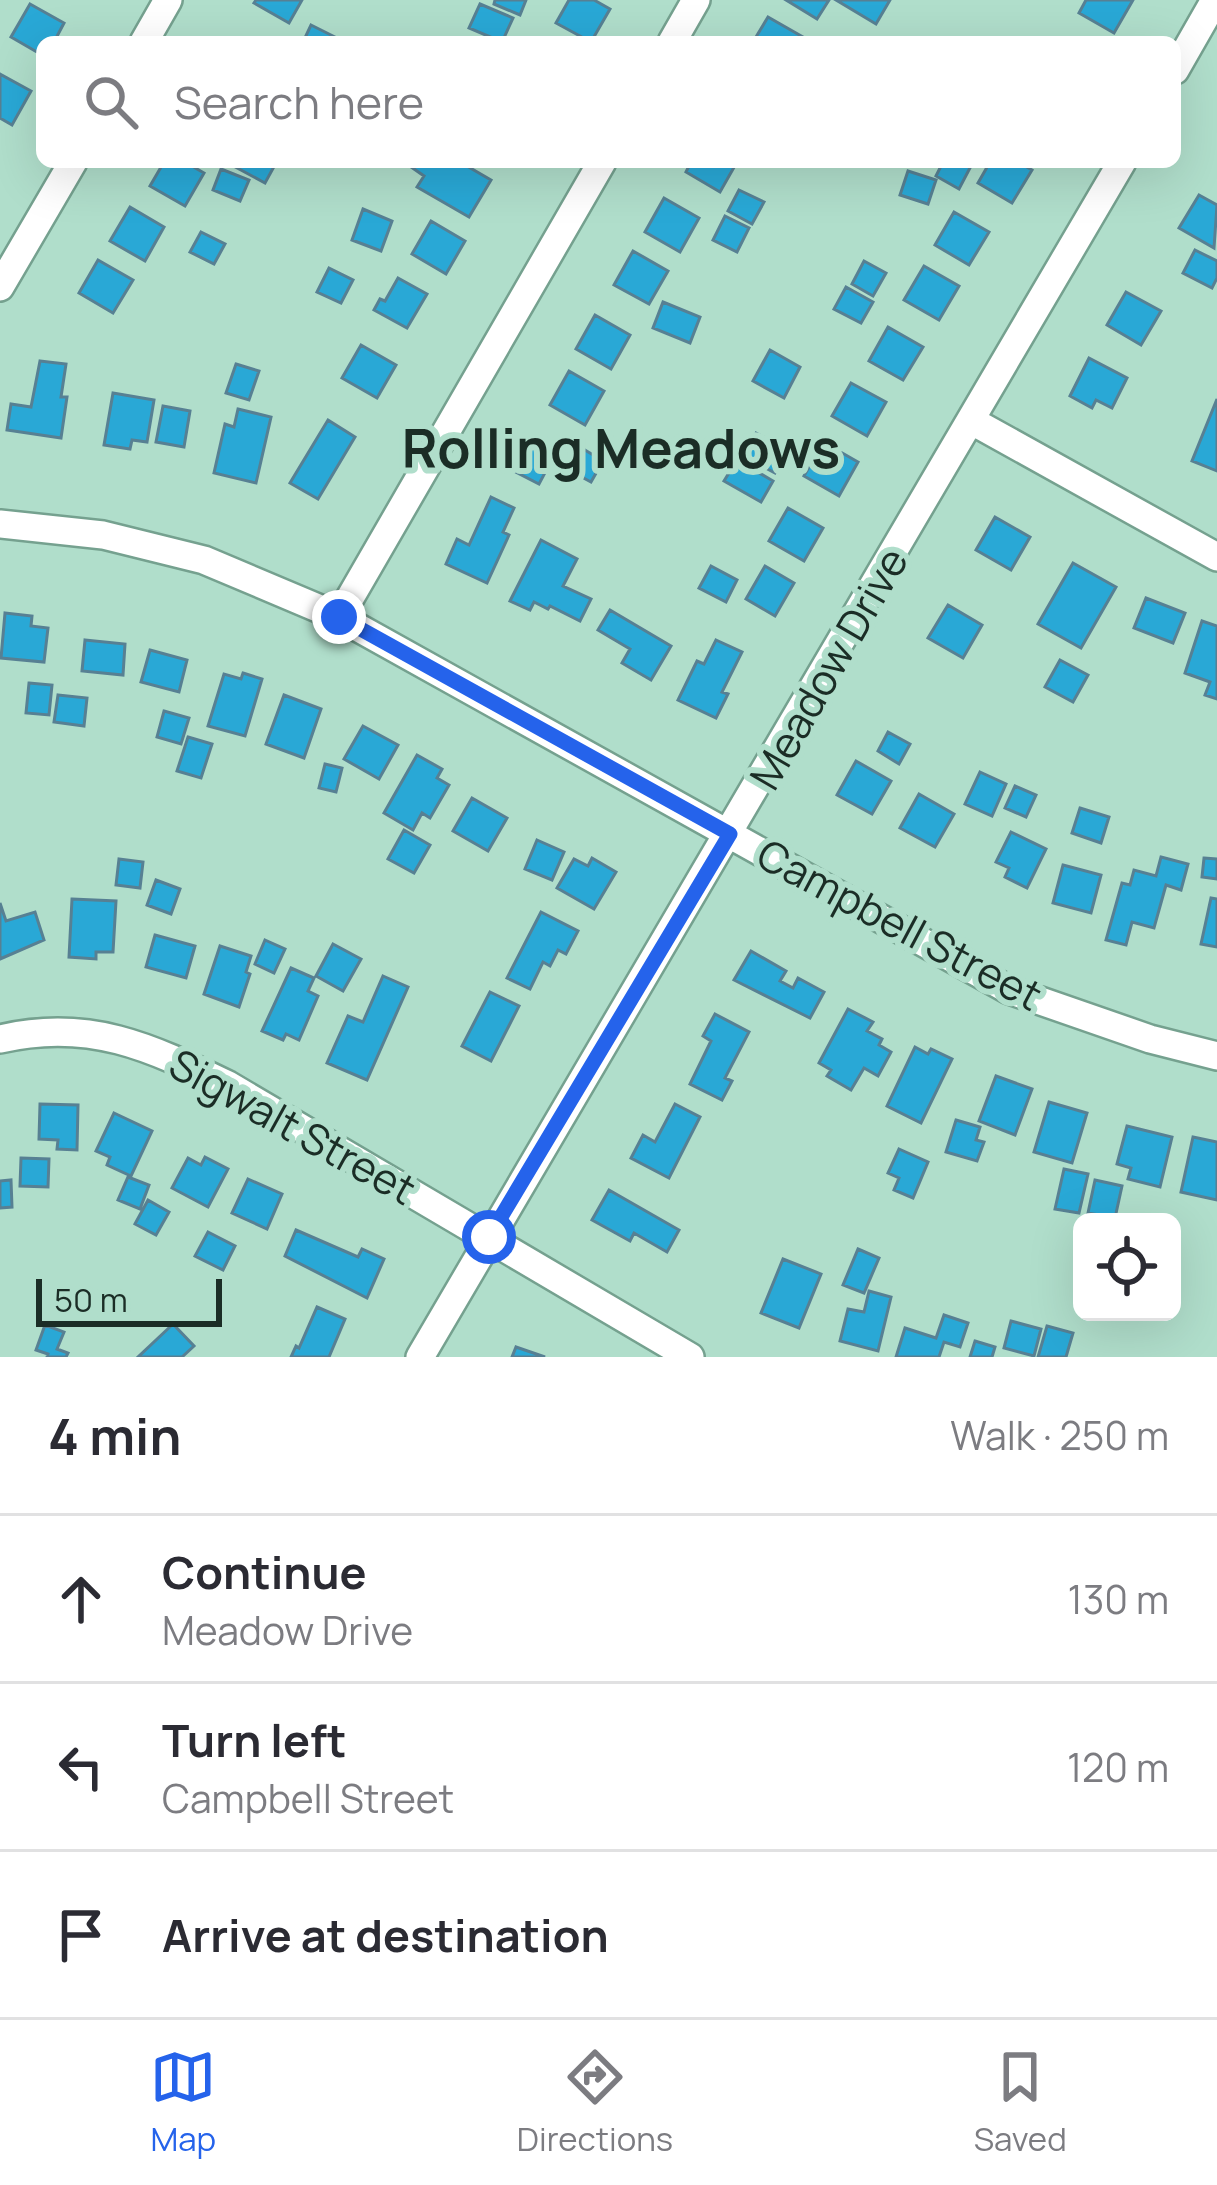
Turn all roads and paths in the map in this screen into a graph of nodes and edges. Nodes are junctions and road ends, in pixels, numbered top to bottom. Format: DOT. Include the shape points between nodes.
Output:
graph roads {
  1 [pos="168,0"];
  2 [pos="696,0"];
  3 [pos="1212,16"];
  4 [pos="147,36"];
  5 [pos="675,36"];
  6 [pos="1181,61"];
  7 [pos="69,168"];
  8 [pos="599,168"];
  9 [pos="1119,168"];
  10 [pos="0,287"];
  11 [pos="972,421"];
  12 [pos="0,524"];
  13 [pos="1217,557"];
  14 [pos="339,617"];
  15 [pos="730,834"];
  16 [pos="0,1039"];
  17 [pos="1217,1057"];
  18 [pos="489,1237"];
  19 [pos="420,1357"];
  20 [pos="690,1357"];
  1 -- 4 [label="street"];
  2 -- 5 [label="street"];
  3 -- 6 [label="street"];
  7 -- 10 [label="street"];
  8 -- 14 [label="street"];
  9 -- 11 [label="street, Meadow Drive"];
  11 -- 13 [label="street"];
  11 -- 15 [label="street, Meadow Drive"];
  12 -- 14 [label="street, Campbell Street" via="103,536 204,560"];
  14 -- 15 [label="street, Campbell Street"];
  15 -- 17 [label="street, Campbell Street" via="1010,989"];
  15 -- 18 [label="street, Meadow Drive"];
  16 -- 18 [label="street, Sigwalt Street" via="65,1030 152,1048"];
  18 -- 19 [label="street, Meadow Drive"];
  18 -- 20 [label="street, Sigwalt Street"];
}
